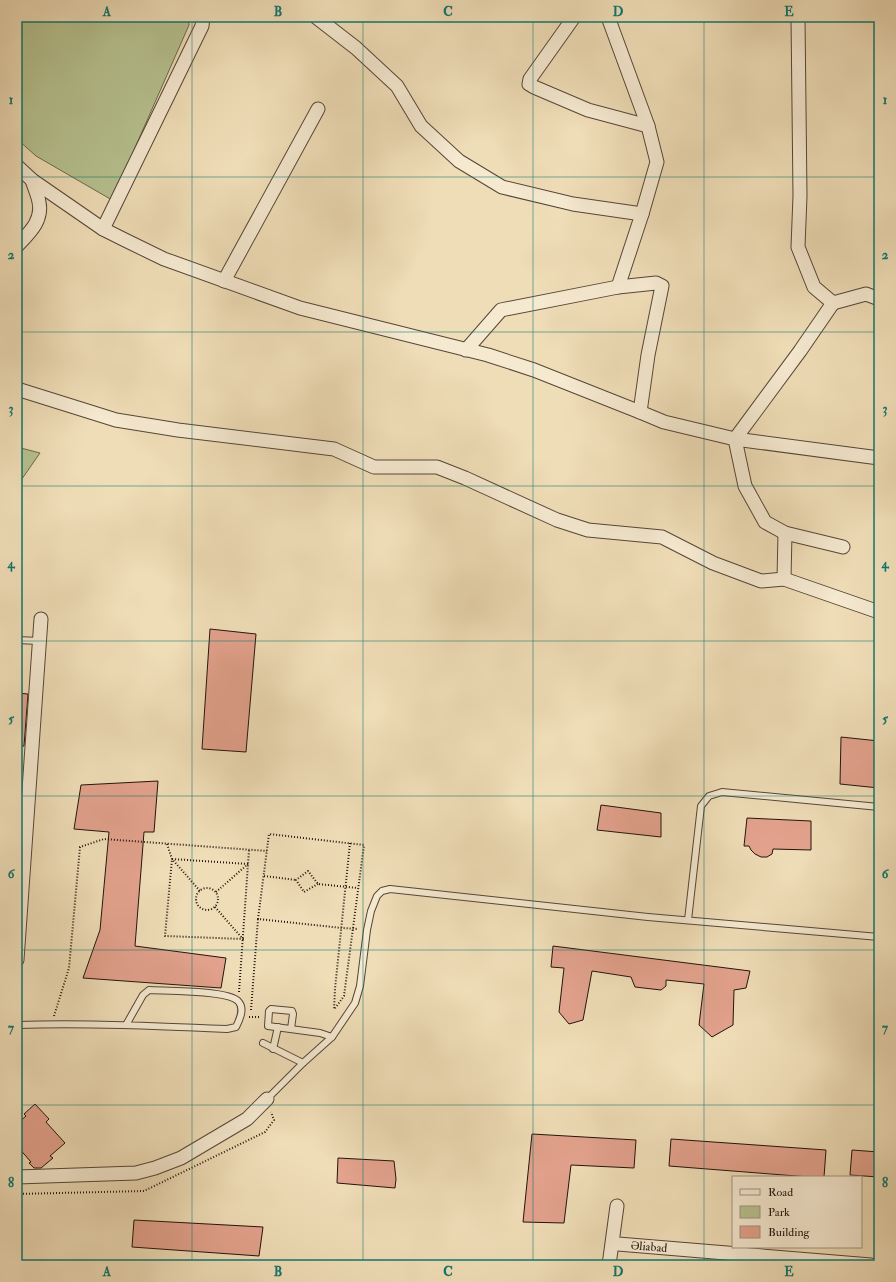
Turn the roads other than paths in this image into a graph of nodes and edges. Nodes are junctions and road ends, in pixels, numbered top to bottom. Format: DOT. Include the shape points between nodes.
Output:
graph roads {
  1 [pos="203,17"];
  2 [pos="316,17"];
  3 [pos="574,17"];
  4 [pos="608,17"];
  5 [pos="798,17"];
  6 [pos="318,109"];
  7 [pos="648,126"];
  8 [pos="17,166"];
  9 [pos="32,180"];
  10 [pos="642,214"];
  11 [pos="103,229"];
  12 [pos="17,246"];
  13 [pos="224,281"];
  14 [pos="618,287"];
  15 [pos="879,299"];
  16 [pos="833,303"];
  17 [pos="466,350"];
  18 [pos="17,389"];
  19 [pos="640,412"];
  20 [pos="736,439"];
  21 [pos="879,458"];
  22 [pos="785,533"];
  23 [pos="843,547"];
  24 [pos="784,579"];
  25 [pos="879,612"];
  26 [pos="41,619"];
  27 [pos="17,640"];
  28 [pos="39,642"];
  29 [pos="879,807"];
  30 [pos="688,920"];
  31 [pos="879,937"];
  32 [pos="17,960"];
  33 [pos="17,1025"];
  34 [pos="126,1025"];
  35 [pos="278,1027"];
  36 [pos="291,1029"];
  37 [pos="332,1037"];
  38 [pos="263,1043"];
  39 [pos="273,1049"];
  40 [pos="304,1063"];
  41 [pos="267,1099"];
  42 [pos="17,1177"];
  43 [pos="616,1206"];
  44 [pos="618,1244"];
  45 [pos="609,1265"];
  46 [pos="871,1265"];
  1 -- 11 [label="street" via="202,26"];
  2 -- 10 [label="street" via="356,48 397,86 421,126 459,161 502,187 573,204"];
  3 -- 7 [label="street" via="529,84 588,110"];
  4 -- 7 [label="street"];
  5 -- 16 [label="street" via="798,247 814,287"];
  6 -- 13 [label="street"];
  7 -- 10 [label="street" via="657,162"];
  8 -- 9 [label="street"];
  9 -- 11 [label="street"];
  9 -- 12 [label="street" via="39,202 40,217"];
  10 -- 14 [label="street"];
  11 -- 13 [label="street" via="164,259"];
  13 -- 17 [label="street" via="300,308"];
  14 -- 17 [label="street" via="500,310"];
  14 -- 19 [label="street" via="656,284 662,286"];
  15 -- 16 [label="street" via="866,294"];
  16 -- 20 [label="street"];
  17 -- 19 [label="street" via="534,370"];
  18 -- 24 [label="street" via="116,420 334,449 374,467 437,467 557,520 588,530 662,537 713,563 761,581"];
  19 -- 20 [label="street" via="664,422"];
  20 -- 21 [label="street"];
  20 -- 22 [label="street" via="745,486 765,522"];
  22 -- 23 [label="street"];
  22 -- 24 [label="street"];
  24 -- 25 [label="street"];
  26 -- 28 [label="street"];
  27 -- 28 [label="lane"];
  28 -- 32 [label="street"];
  29 -- 30 [label="lane" via="722,792 709,796 701,806"];
  30 -- 31 [label="lane"];
  30 -- 37 [label="lane" via="390,889 377,896 371,911 360,986 355,1003"];
  33 -- 34 [label="lane"];
  34 -- 34 [label="lane" via="227,1029 236,1027 241,1009 238,1001 231,996 149,990 143,995"];
  35 -- 36 [label="lane"];
  35 -- 36 [label="lane" via="268,1026 271,1009 292,1011 294,1014"];
  35 -- 39 [label="lane"];
  36 -- 37 [label="lane"];
  37 -- 40 [label="lane"];
  38 -- 39 [label="lane"];
  39 -- 40 [label="lane"];
  40 -- 41 [label="lane"];
  41 -- 42 [label="street" via="247,1119 181,1158 155,1168 136,1173"];
  43 -- 45 [label="street"];
  44 -- 46 [label="street, Əliabad"];
}
